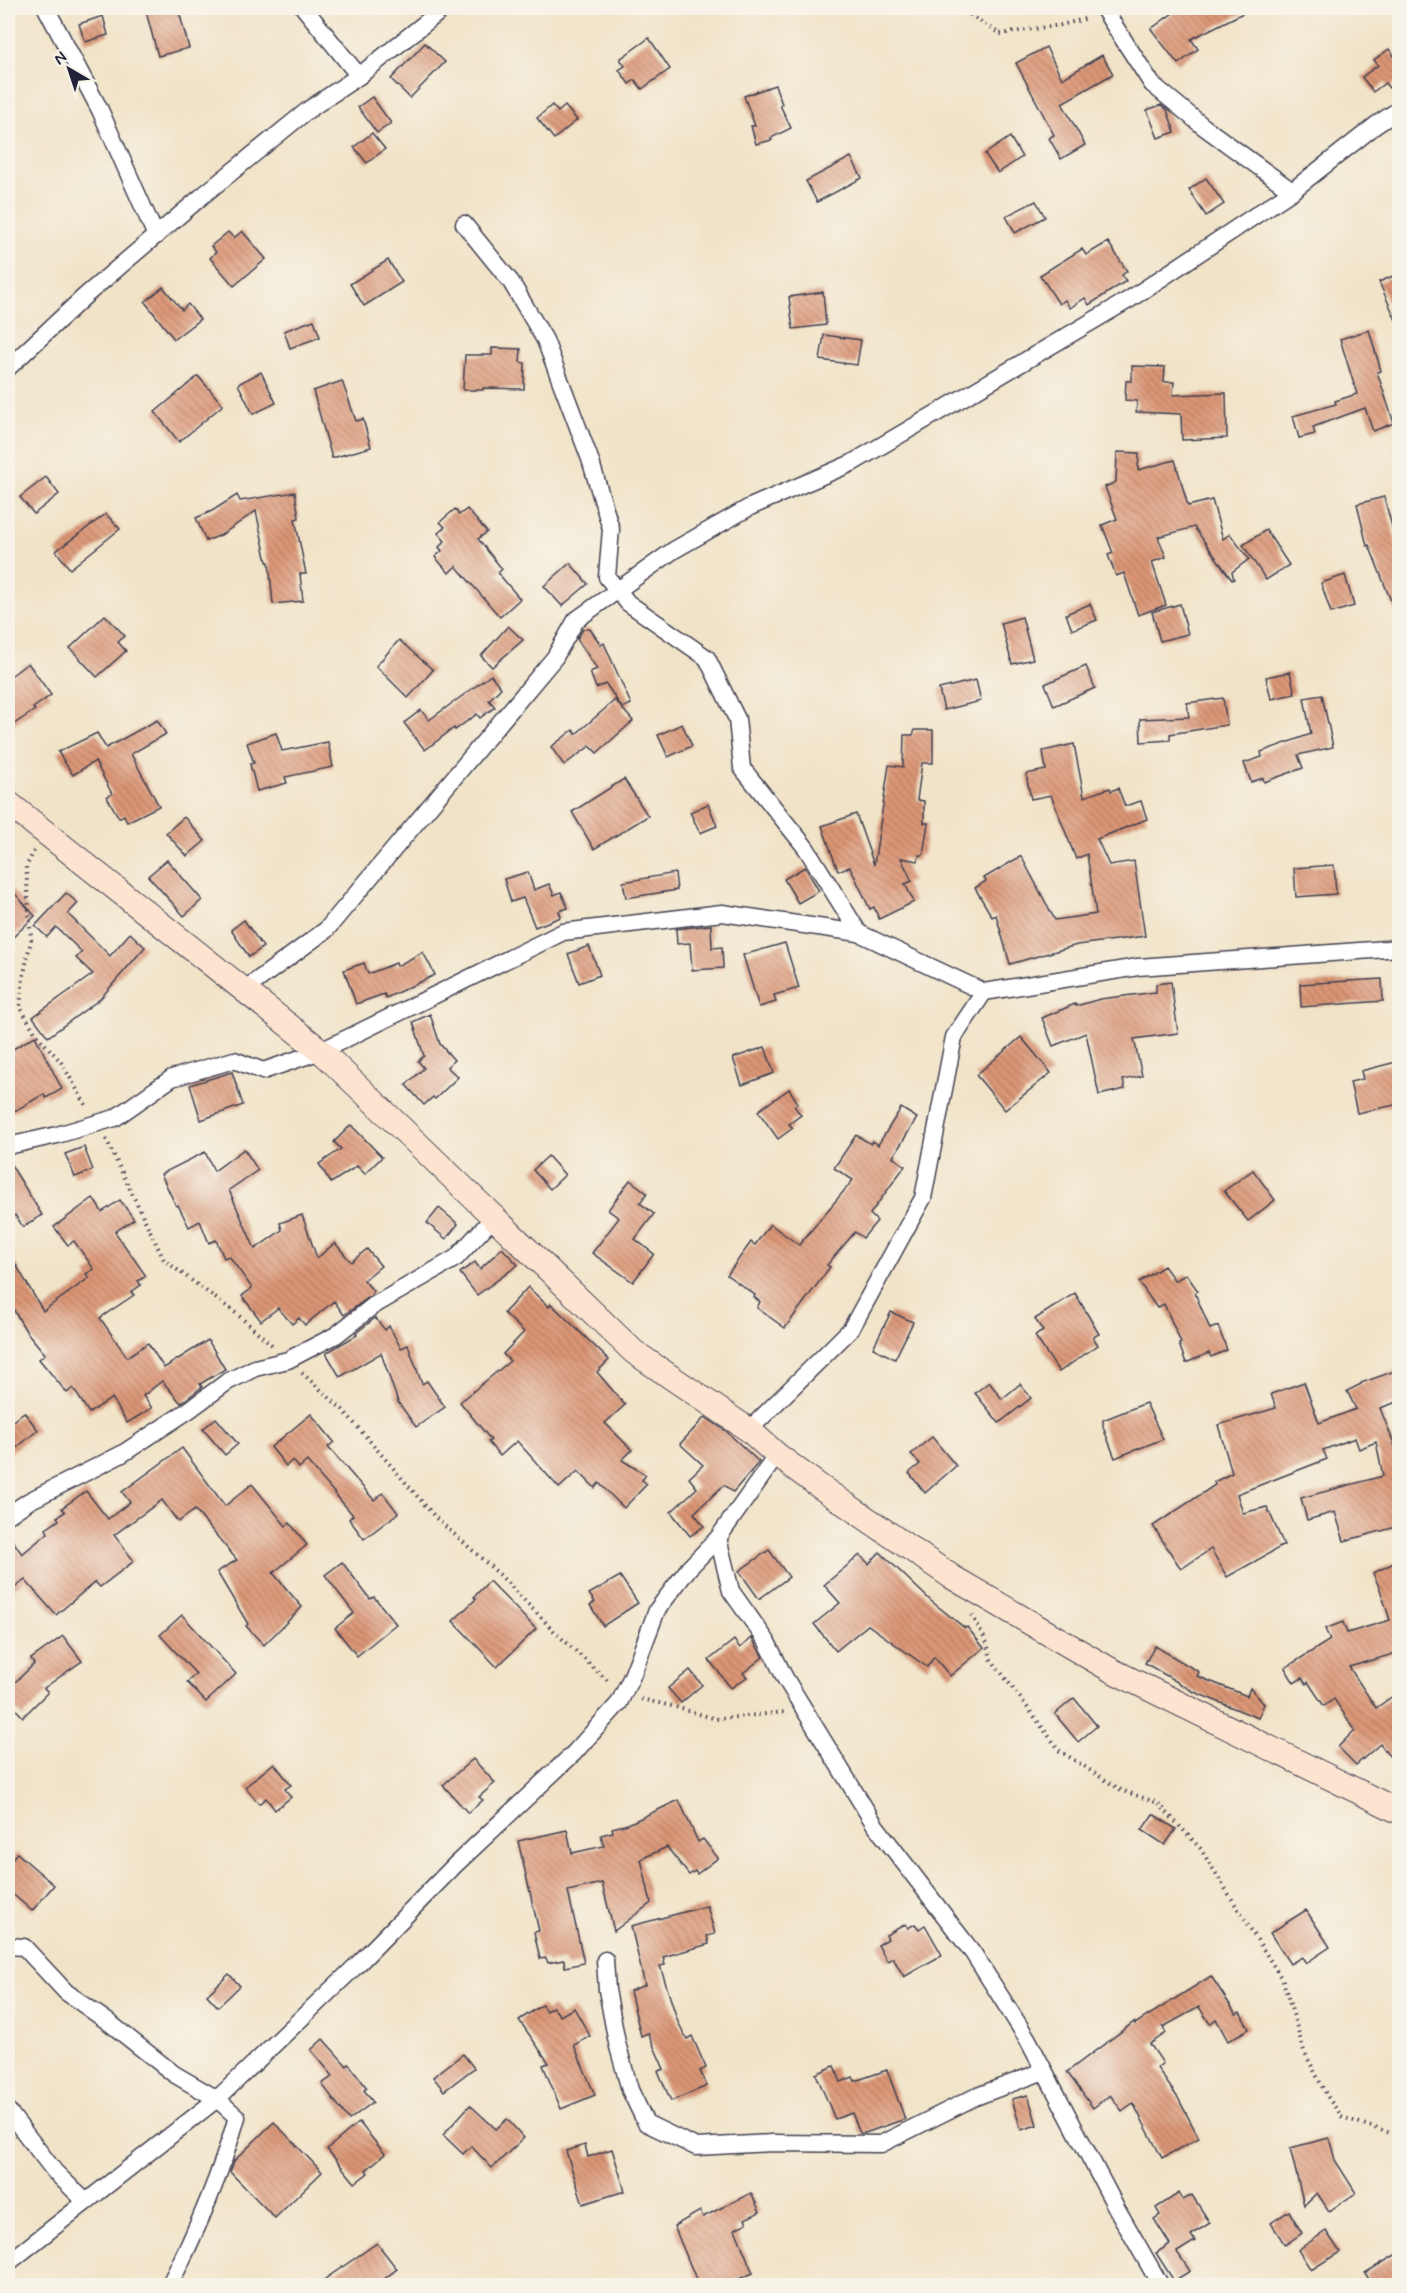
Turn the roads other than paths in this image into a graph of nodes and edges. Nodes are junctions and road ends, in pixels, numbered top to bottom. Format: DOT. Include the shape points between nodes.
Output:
graph roads {
  1 [pos="46,8"];
  2 [pos="304,8"];
  3 [pos="444,8"];
  4 [pos="1104,10"];
  5 [pos="359,76"];
  6 [pos="1400,109"];
  7 [pos="1292,191"];
  8 [pos="464,224"];
  9 [pos="156,236"];
  10 [pos="8,368"];
  11 [pos="617,589"];
  12 [pos="8,803"];
  13 [pos="859,933"];
  14 [pos="1400,948"];
  15 [pos="244,990"];
  16 [pos="984,992"];
  17 [pos="321,1051"];
  18 [pos="8,1146"];
  19 [pos="494,1217"];
  20 [pos="749,1430"];
  21 [pos="777,1455"];
  22 [pos="8,1515"];
  23 [pos="718,1538"];
  24 [pos="1400,1812"];
  25 [pos="8,1946"];
  26 [pos="605,1960"];
  27 [pos="1044,2071"];
  28 [pos="217,2099"];
  29 [pos="8,2111"];
  30 [pos="86,2202"];
  31 [pos="8,2263"];
  32 [pos="169,2286"];
  33 [pos="1161,2286"];
  1 -- 9 [label="street" via="100,110"];
  2 -- 5 [label="street"];
  3 -- 5 [label="street"];
  4 -- 7 [label="street" via="1152,84"];
  5 -- 9 [label="street" via="308,110"];
  6 -- 7 [label="street"];
  7 -- 11 [label="street" via="1130,298 970,394 852,463 750,507 674,550"];
  8 -- 11 [label="street" via="511,282 545,340 590,459 610,529 607,578"];
  9 -- 10 [label="street"];
  11 -- 13 [label="street" via="628,603 707,658 737,718 742,768 806,848"];
  11 -- 15 [label="street" via="576,620 555,657 326,930"];
  12 -- 15 [label="street"];
  13 -- 16 [label="street"];
  13 -- 17 [label="street" via="722,913 562,932"];
  14 -- 16 [label="street" via="1138,967"];
  15 -- 17 [label="street"];
  16 -- 20 [label="street" via="954,1037 923,1198 852,1329"];
  17 -- 18 [label="street" via="263,1071 234,1060 172,1078 116,1118"];
  17 -- 19 [label="street"];
  19 -- 20 [label="street" via="634,1352"];
  19 -- 22 [label="street" via="456,1258 373,1306 336,1335 288,1360 255,1368 227,1382 122,1454"];
  20 -- 21 [label="street"];
  21 -- 23 [label="street"];
  21 -- 24 [label="street" via="952,1577 1111,1670"];
  23 -- 27 [label="street" via="731,1591 766,1640 874,1825 973,1953"];
  23 -- 28 [label="street" via="688,1568 657,1610 619,1704 574,1753"];
  25 -- 28 [label="street" via="24,1947 66,1992 174,2074"];
  26 -- 27 [label="street" via="617,2043 630,2090 646,2123 696,2147 881,2144 975,2097"];
  27 -- 33 [label="street"];
  28 -- 30 [label="street"];
  28 -- 32 [label="street" via="237,2117 193,2240"];
  29 -- 30 [label="street" via="55,2172"];
  30 -- 31 [label="street"];
}
